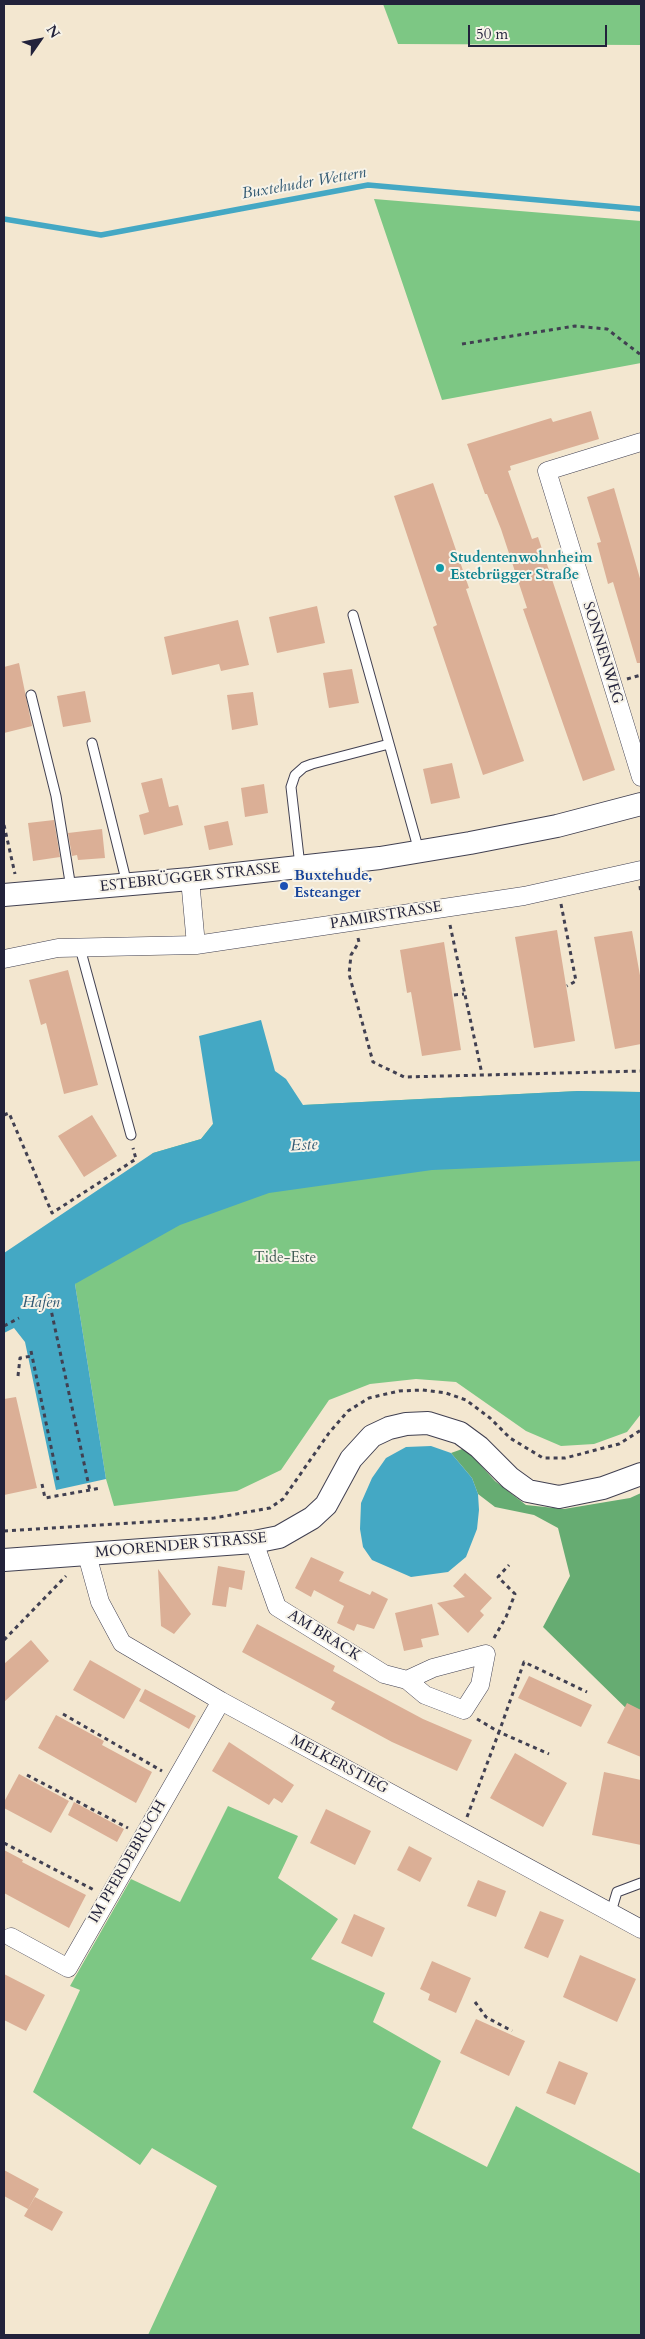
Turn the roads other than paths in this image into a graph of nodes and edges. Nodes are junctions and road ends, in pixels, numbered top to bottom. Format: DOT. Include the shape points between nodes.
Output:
graph roads {
  1 [pos="641,442"];
  2 [pos="353,615"];
  3 [pos="31,695"];
  4 [pos="92,743"];
  5 [pos="389,744"];
  6 [pos="637,748"];
  7 [pos="641,777"];
  8 [pos="641,804"];
  9 [pos="419,852"];
  10 [pos="300,867"];
  11 [pos="641,870"];
  12 [pos="190,879"];
  13 [pos="128,884"];
  14 [pos="71,889"];
  15 [pos="11,894"];
  16 [pos="196,945"];
  17 [pos="80,948"];
  18 [pos="4,959"];
  19 [pos="131,1135"];
  20 [pos="641,1474"];
  21 [pos="254,1542"];
  22 [pos="87,1554"];
  23 [pos="4,1560"];
  24 [pos="407,1680"];
  25 [pos="221,1701"];
  26 [pos="641,1883"];
  27 [pos="611,1912"];
  28 [pos="641,1928"];
  29 [pos="11,1937"];
  1 -- 6 [label="street, SONNENWEG" via="547,471"];
  2 -- 5 [label="lane"];
  3 -- 14 [label="lane" via="56,796"];
  4 -- 13 [label="lane"];
  5 -- 9 [label="lane"];
  5 -- 10 [label="lane" via="312,764 295,775 291,787"];
  6 -- 7 [label="street, SONNENWEG"];
  8 -- 9 [label="street, ESTEBRÜGGER STRASSE" via="557,826"];
  9 -- 10 [label="street, ESTEBRÜGGER STRASSE"];
  10 -- 12 [label="street, ESTEBRÜGGER STRASSE"];
  11 -- 16 [label="street, PAMIRSTRASSE" via="524,896"];
  12 -- 13 [label="street, ESTEBRÜGGER STRASSE"];
  12 -- 16 [label="street"];
  13 -- 14 [label="street, ESTEBRÜGGER STRASSE"];
  14 -- 15 [label="street, ESTEBRÜGGER STRASSE"];
  16 -- 17 [label="street, PAMIRSTRASSE"];
  17 -- 18 [label="street, PAMIRSTRASSE" via="58,948"];
  17 -- 19 [label="lane"];
  20 -- 21 [label="street, MOORENDER STRASSE" via="603,1488 559,1497 528,1491 460,1433 428,1423 406,1424 372,1436 351,1459 326,1505 312,1518 279,1537"];
  21 -- 22 [label="street, MOORENDER STRASSE"];
  21 -- 24 [label="street, AM BRACK" via="277,1607 384,1674"];
  22 -- 23 [label="street, MOORENDER STRASSE"];
  22 -- 25 [label="street, MELKERSTIEG" via="100,1602 122,1643"];
  24 -- 24 [label="street, AM BRACK" via="433,1668 486,1654 480,1685 464,1710 425,1696"];
  25 -- 27 [label="street, MELKERSTIEG"];
  25 -- 29 [label="street, IM PFERDEBRUCH" via="68,1968"];
  26 -- 27 [label="lane" via="617,1892"];
  27 -- 28 [label="street, MELKERSTIEG"];
}
